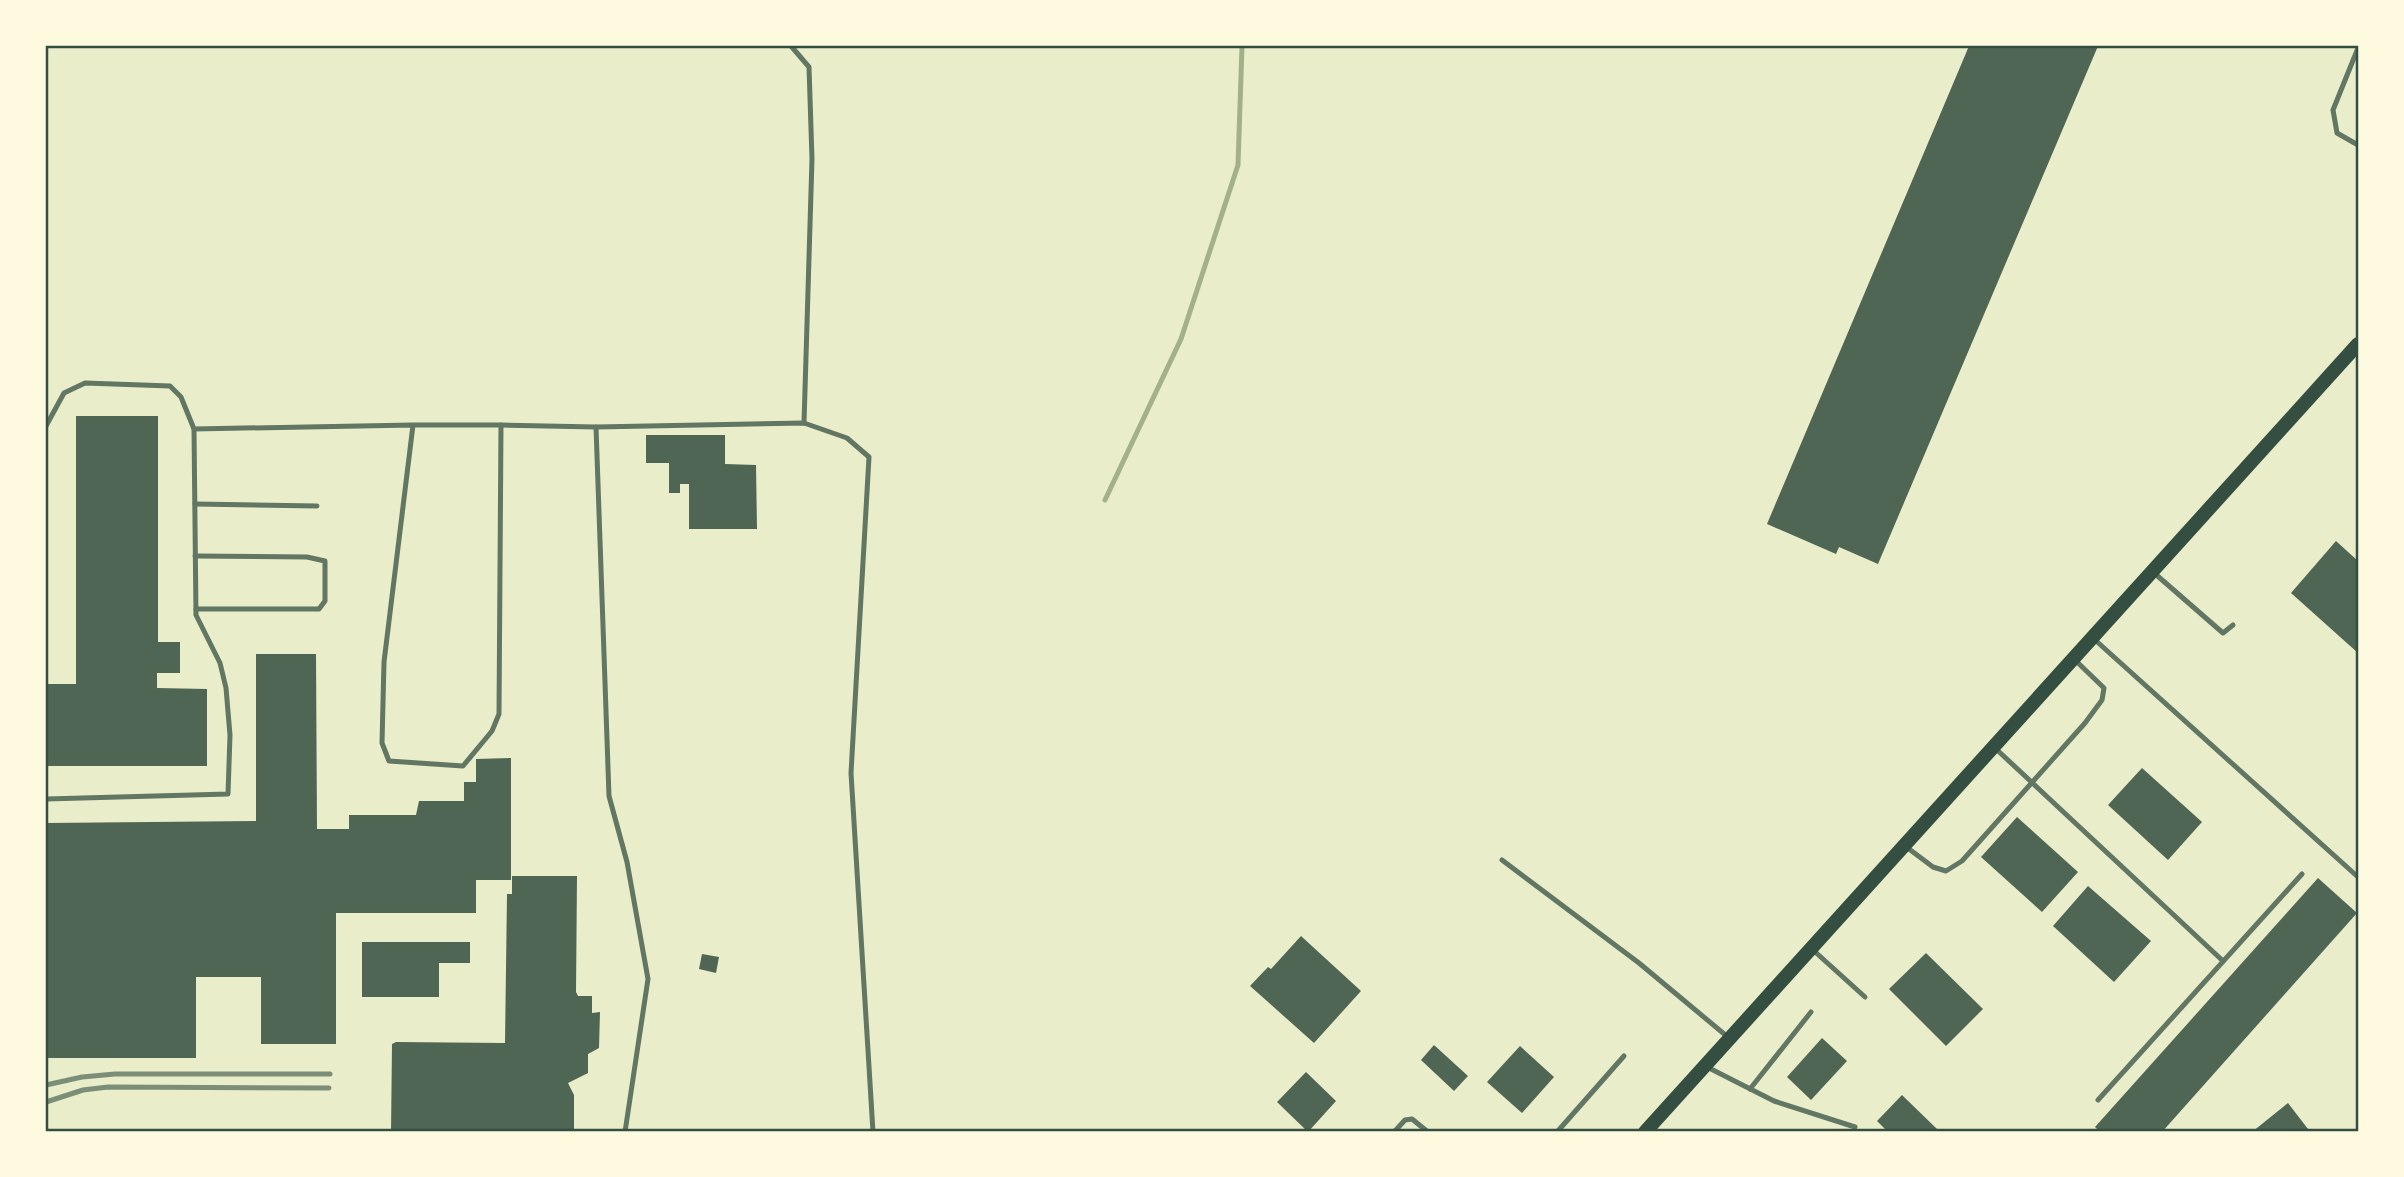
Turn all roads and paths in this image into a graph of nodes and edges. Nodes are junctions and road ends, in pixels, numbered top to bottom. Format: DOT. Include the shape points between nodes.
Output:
graph roads {
  1 [pos="791,46"];
  2 [pos="2358,48"];
  3 [pos="2358,145"];
  4 [pos="2358,344"];
  5 [pos="804,423"];
  6 [pos="413,425"];
  7 [pos="500,425"];
  8 [pos="46,426"];
  9 [pos="596,428"];
  10 [pos="194,429"];
  11 [pos="195,504"];
  12 [pos="317,506"];
  13 [pos="195,556"];
  14 [pos="2152,571"];
  15 [pos="196,609"];
  16 [pos="2233,625"];
  17 [pos="2092,637"];
  18 [pos="2073,658"];
  19 [pos="1992,746"];
  20 [pos="2031,783"];
  21 [pos="46,799"];
  22 [pos="1903,845"];
  23 [pos="1502,860"];
  24 [pos="2302,874"];
  25 [pos="2358,877"];
  26 [pos="1811,948"];
  27 [pos="2223,961"];
  28 [pos="1865,997"];
  29 [pos="1811,1012"];
  30 [pos="1729,1038"];
  31 [pos="1624,1056"];
  32 [pos="1704,1065"];
  33 [pos="1750,1089"];
  34 [pos="2098,1100"];
  35 [pos="1855,1127"];
  36 [pos="625,1132"];
  37 [pos="873,1132"];
  38 [pos="1394,1132"];
  39 [pos="1428,1132"];
  40 [pos="1557,1132"];
  41 [pos="1645,1132"];
  1 -- 5 [label="lane" via="808,67 812,159"];
  2 -- 3 [label="lane" via="2333,110 2337,133"];
  4 -- 14 [label="main road"];
  5 -- 9 [label="lane"];
  5 -- 37 [label="lane" via="847,438 869,457 852,773"];
  6 -- 7 [label="lane"];
  6 -- 7 [label="lane" via="384,662 382,743 389,761 463,766 492,732 499,714"];
  6 -- 10 [label="lane"];
  7 -- 9 [label="lane"];
  8 -- 10 [label="lane" via="64,393 85,383 170,386 181,397"];
  9 -- 36 [label="lane" via="608,796 627,862 648,979"];
  10 -- 11 [label="lane"];
  11 -- 12 [label="lane"];
  11 -- 13 [label="lane"];
  13 -- 15 [label="lane"];
  13 -- 15 [label="lane" via="325,561 325,601 319,609"];
  14 -- 16 [label="lane" via="2223,633"];
  14 -- 17 [label="main road"];
  15 -- 21 [label="lane" via="226,688 228,794"];
  17 -- 18 [label="main road"];
  17 -- 25 [label="lane"];
  18 -- 19 [label="main road"];
  18 -- 20 [label="lane" via="2104,688 2102,700"];
  19 -- 20 [label="lane"];
  19 -- 22 [label="main road"];
  20 -- 22 [label="lane" via="1962,861 1946,871"];
  20 -- 27 [label="lane"];
  22 -- 26 [label="main road"];
  23 -- 30 [label="lane"];
  24 -- 27 [label="lane"];
  26 -- 28 [label="lane"];
  26 -- 30 [label="main road"];
  27 -- 34 [label="lane"];
  29 -- 33 [label="lane"];
  30 -- 32 [label="main road"];
  31 -- 40 [label="lane"];
  32 -- 33 [label="lane"];
  32 -- 41 [label="main road"];
  33 -- 35 [label="lane"];
  38 -- 39 [label="lane" via="1412,1119"];
}
